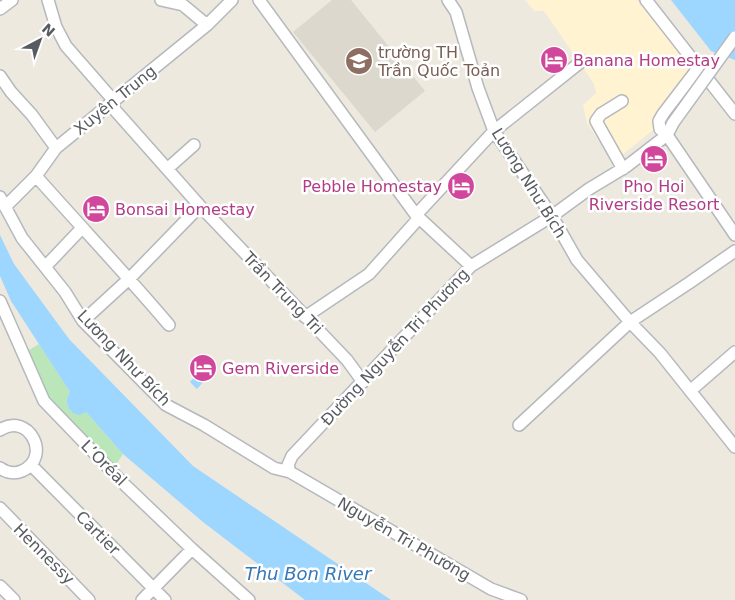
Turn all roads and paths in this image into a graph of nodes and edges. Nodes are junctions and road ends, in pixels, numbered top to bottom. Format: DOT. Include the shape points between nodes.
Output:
graph roads {
  1 [pos="12,0"];
  2 [pos="48,0"];
  3 [pos="160,0"];
  4 [pos="232,0"];
  5 [pos="259,0"];
  6 [pos="448,0"];
  7 [pos="646,0"];
  8 [pos="0,9"];
  9 [pos="207,24"];
  10 [pos="735,36"];
  11 [pos="582,62"];
  12 [pos="699,67"];
  13 [pos="0,76"];
  14 [pos="114,101"];
  15 [pos="622,101"];
  16 [pos="735,114"];
  17 [pos="494,131"];
  18 [pos="667,135"];
  19 [pos="194,146"];
  20 [pos="56,148"];
  21 [pos="623,168"];
  22 [pos="168,169"];
  23 [pos="36,176"];
  24 [pos="3,202"];
  25 [pos="200,206"];
  26 [pos="418,216"];
  27 [pos="552,216"];
  28 [pos="82,228"];
  29 [pos="735,235"];
  30 [pos="735,251"];
  31 [pos="471,266"];
  32 [pos="45,267"];
  33 [pos="130,278"];
  34 [pos="0,301"];
  35 [pos="305,317"];
  36 [pos="83,320"];
  37 [pos="630,322"];
  38 [pos="169,325"];
  39 [pos="734,354"];
  40 [pos="363,382"];
  41 [pos="690,390"];
  42 [pos="519,425"];
  43 [pos="1,428"];
  44 [pos="735,447"];
  45 [pos="31,465"];
  46 [pos="0,468"];
  47 [pos="290,472"];
  48 [pos="0,508"];
  49 [pos="192,549"];
  50 [pos="0,586"];
  51 [pos="153,588"];
  52 [pos="14,600"];
  53 [pos="90,600"];
  54 [pos="142,600"];
  55 [pos="165,600"];
  56 [pos="249,600"];
  57 [pos="521,600"];
  1 -- 8 [label="street"];
  2 -- 14 [label="street, Trần Trung Tri" via="66,46"];
  3 -- 9 [label="street" via="183,5"];
  4 -- 9 [label="street, Xuyên Trung"];
  5 -- 26 [label="street"];
  6 -- 17 [label="street, Lương Như Bích" via="456,12"];
  7 -- 12 [label="street"];
  9 -- 14 [label="street, Xuyên Trung"];
  10 -- 18 [label="street, bridge"];
  11 -- 17 [label="street"];
  12 -- 16 [label="street"];
  12 -- 18 [label="street" via="659,121 660,129"];
  13 -- 20 [label="street"];
  14 -- 20 [label="street, Xuyên Trung"];
  14 -- 22 [label="street, Trần Trung Tri" via="114,109"];
  15 -- 21 [label="street" via="596,121"];
  17 -- 26 [label="street"];
  17 -- 27 [label="street, Lương Như Bích"];
  18 -- 21 [label="street, Đường Nguyễn Tri Phương"];
  18 -- 29 [label="street"];
  19 -- 22 [label="street"];
  20 -- 23 [label="street, Xuyên Trung"];
  21 -- 27 [label="street, Đường Nguyễn Tri Phương"];
  22 -- 25 [label="street, Trần Trung Tri"];
  23 -- 24 [label="street, Xuyên Trung"];
  23 -- 28 [label="street"];
  24 -- 32 [label="street, Lương Như Bích" via="22,238"];
  25 -- 33 [label="street"];
  25 -- 35 [label="street, Trần Trung Tri"];
  26 -- 31 [label="street"];
  26 -- 35 [label="street" via="369,274"];
  27 -- 31 [label="street, Đường Nguyễn Tri Phương"];
  27 -- 37 [label="street, Lương Như Bích" via="577,260"];
  28 -- 32 [label="street"];
  28 -- 33 [label="street"];
  30 -- 37 [label="street"];
  31 -- 40 [label="street, Đường Nguyễn Tri Phương"];
  32 -- 36 [label="street, Lương Như Bích"];
  33 -- 36 [label="street"];
  33 -- 38 [label="street"];
  34 -- 49 [label="street, L’Oréal" via="44,401"];
  35 -- 40 [label="street, Trần Trung Tri" via="347,360"];
  36 -- 47 [label="street, Lương Như Bích" via="166,405 274,468"];
  37 -- 41 [label="street, Lương Như Bích"];
  37 -- 42 [label="street"];
  39 -- 41 [label="street"];
  40 -- 47 [label="street, Đường Nguyễn Tri Phương" via="292,456 288,465"];
  41 -- 44 [label="street, Lương Như Bích"];
  43 -- 45 [label="street" via="24,428 34,438 37,452"];
  45 -- 46 [label="street" via="11,473"];
  45 -- 51 [label="street, Cartier"];
  47 -- 57 [label="street, Nguyễn Tri Phương" via="491,589"];
  48 -- 53 [label="street, Hennessy"];
  49 -- 51 [label="street"];
  49 -- 56 [label="street, L’Oréal"];
  50 -- 52 [label="street"];
  51 -- 54 [label="street"];
  51 -- 55 [label="street, Cartier"];
}
